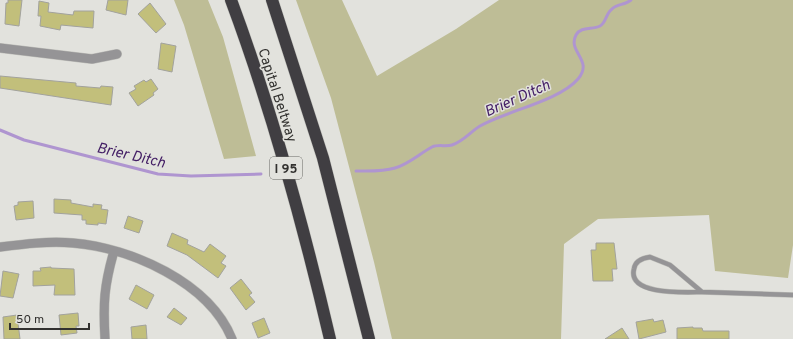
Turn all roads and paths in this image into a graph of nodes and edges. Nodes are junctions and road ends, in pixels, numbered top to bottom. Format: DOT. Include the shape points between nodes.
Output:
graph roads {
  1 [pos="231,0"];
  2 [pos="272,0"];
  3 [pos="0,48"];
  4 [pos="117,54"];
  5 [pos="0,247"];
  6 [pos="114,251"];
  7 [pos="702,292"];
  8 [pos="793,295"];
  9 [pos="105,339"];
  10 [pos="232,339"];
  11 [pos="330,339"];
  12 [pos="369,339"];
  1 -- 11 [label="highway, Capital Beltway / I 95" via="286,168"];
  2 -- 12 [label="highway, Capital Beltway / I 95" via="323,158"];
  3 -- 4 [label="street" via="92,59"];
  5 -- 6 [label="street" via="63,242"];
  6 -- 9 [label="street" via="104,287"];
  6 -- 10 [label="street" via="162,270 202,297 220,317"];
  7 -- 7 [label="lane" via="670,265 657,258 641,258 634,267 636,281 646,288 667,292"];
  7 -- 8 [label="lane"];
}
